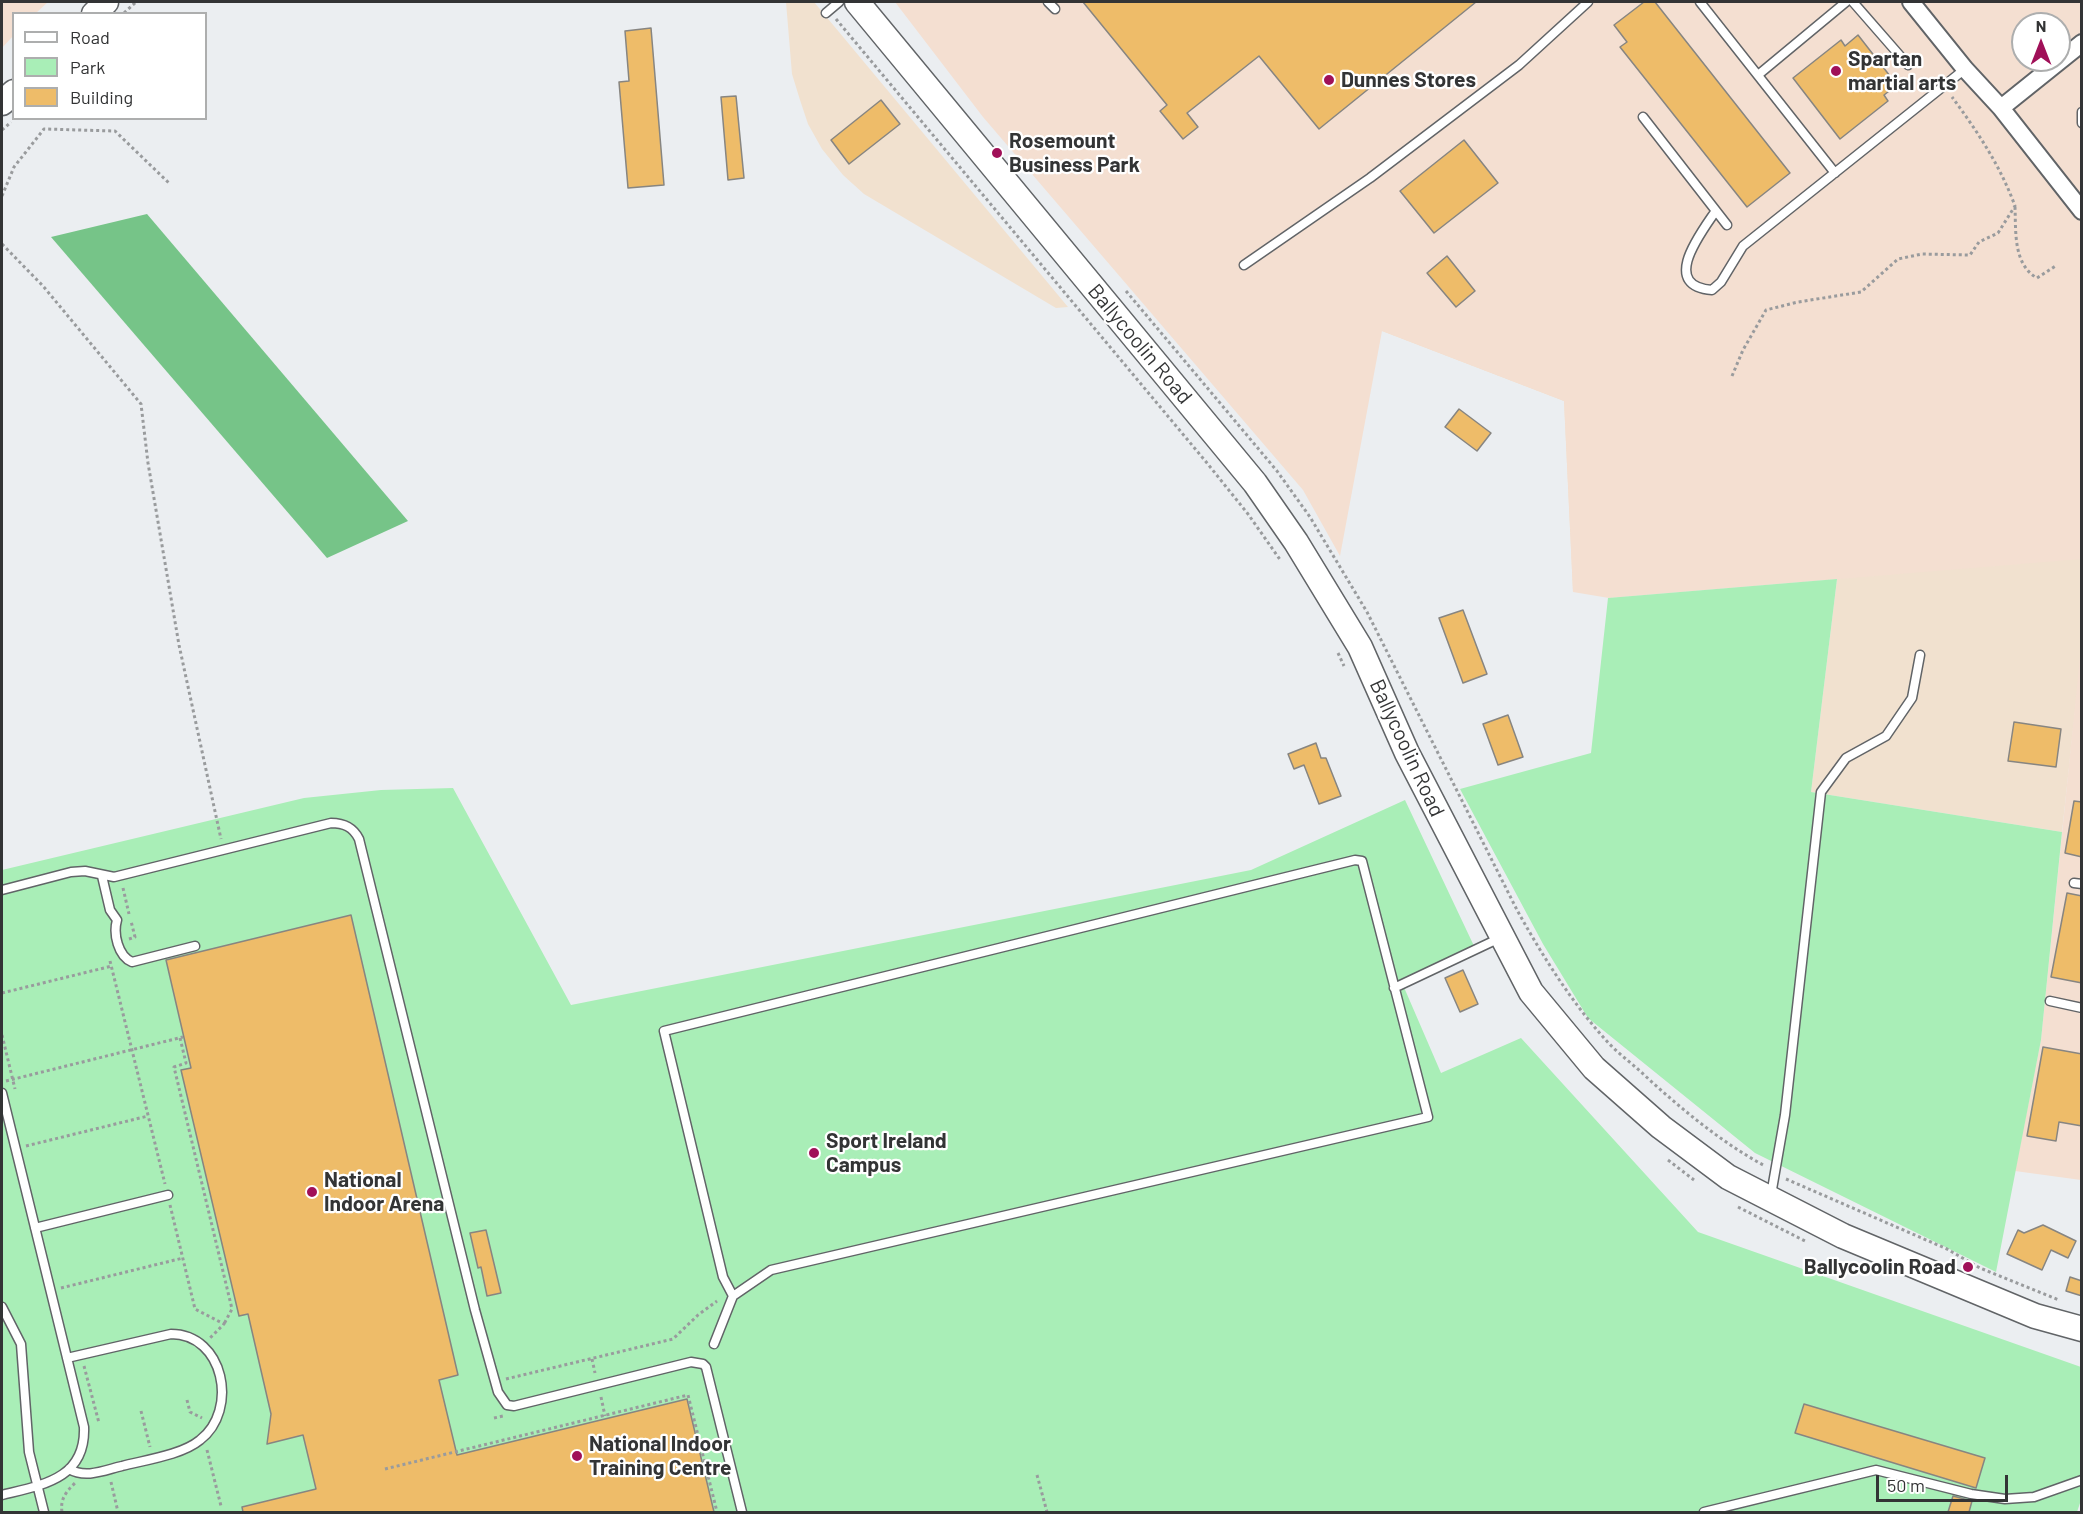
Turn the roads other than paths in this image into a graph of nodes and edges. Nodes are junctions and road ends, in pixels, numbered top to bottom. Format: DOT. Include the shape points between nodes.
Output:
graph roads {
  1 [pos="839,2"];
  2 [pos="857,2"];
  3 [pos="1048,2"];
  4 [pos="1588,2"];
  5 [pos="1700,2"];
  6 [pos="1846,2"];
  7 [pos="1853,2"];
  8 [pos="1911,2"];
  9 [pos="1055,9"];
  10 [pos="826,13"];
  11 [pos="2082,43"];
  12 [pos="1908,65"];
  13 [pos="1965,69"];
  14 [pos="1758,75"];
  15 [pos="2001,108"];
  16 [pos="2082,112"];
  17 [pos="1643,117"];
  18 [pos="2082,123"];
  19 [pos="1835,173"];
  20 [pos="2082,211"];
  21 [pos="1715,212"];
  22 [pos="1727,225"];
  23 [pos="1244,265"];
  24 [pos="1920,655"];
  25 [pos="102,876"];
  26 [pos="2,890"];
  27 [pos="1502,937"];
  28 [pos="195,946"];
  29 [pos="1394,988"];
  30 [pos="2050,1000"];
  31 [pos="2082,1008"];
  32 [pos="2,1093"];
  33 [pos="168,1195"];
  34 [pos="1770,1198"];
  35 [pos="35,1228"];
  36 [pos="733,1296"];
  37 [pos="2,1307"];
  38 [pos="2082,1329"];
  39 [pos="714,1344"];
  40 [pos="67,1358"];
  41 [pos="69,1469"];
  42 [pos="2082,1480"];
  43 [pos="37,1486"];
  44 [pos="2,1495"];
  45 [pos="44,1512"];
  46 [pos="742,1512"];
  47 [pos="1704,1512"];
  1 -- 10 [label="lane"];
  2 -- 27 [label="street, Ballycoolin Road" via="1262,493 1296,542 1360,647 1407,753"];
  3 -- 9 [label="lane"];
  4 -- 23 [label="lane" via="1519,65 1370,178"];
  5 -- 14 [label="lane"];
  6 -- 14 [label="lane"];
  7 -- 12 [label="lane"];
  8 -- 13 [label="street"];
  11 -- 15 [label="street"];
  13 -- 15 [label="street"];
  13 -- 19 [label="lane"];
  14 -- 19 [label="lane"];
  15 -- 20 [label="street"];
  16 -- 18 [label="lane"];
  17 -- 21 [label="lane"];
  19 -- 21 [label="lane" via="1743,246 1713,290 1700,289 1686,271 1688,254"];
  21 -- 22 [label="lane"];
  24 -- 34 [label="lane" via="1912,698 1886,736 1846,758 1821,792 1785,1115"];
  25 -- 26 [label="lane" via="71,872"];
  25 -- 28 [label="lane" via="110,910 117,920 121,954 132,962"];
  25 -- 46 [label="lane" via="120,875 331,823 351,829 359,839 501,1400 514,1406 691,1362 703,1364"];
  27 -- 29 [label="lane"];
  27 -- 34 [label="street, Ballycoolin Road" via="1531,992 1594,1068 1661,1127 1728,1177"];
  29 -- 36 [label="lane" via="1428,1117 771,1270"];
  29 -- 36 [label="lane" via="1365,867 1362,861 1355,860 664,1031 723,1277"];
  30 -- 31 [label="lane"];
  32 -- 35 [label="lane"];
  33 -- 35 [label="lane"];
  34 -- 38 [label="street, Ballycoolin Road" via="1843,1236 2035,1316"];
  35 -- 40 [label="lane"];
  36 -- 39 [label="lane"];
  37 -- 43 [label="lane" via="21,1344 29,1452"];
  40 -- 41 [label="lane" via="84,1427 79,1456"];
  40 -- 41 [label="lane" via="171,1334 188,1336 202,1345 217,1365 222,1387 221,1410 201,1440 182,1450 108,1470 84,1475"];
  41 -- 43 [label="lane"];
  42 -- 47 [label="lane" via="2034,1497 2005,1499 1876,1470"];
  43 -- 44 [label="lane"];
  43 -- 45 [label="lane"];
}
